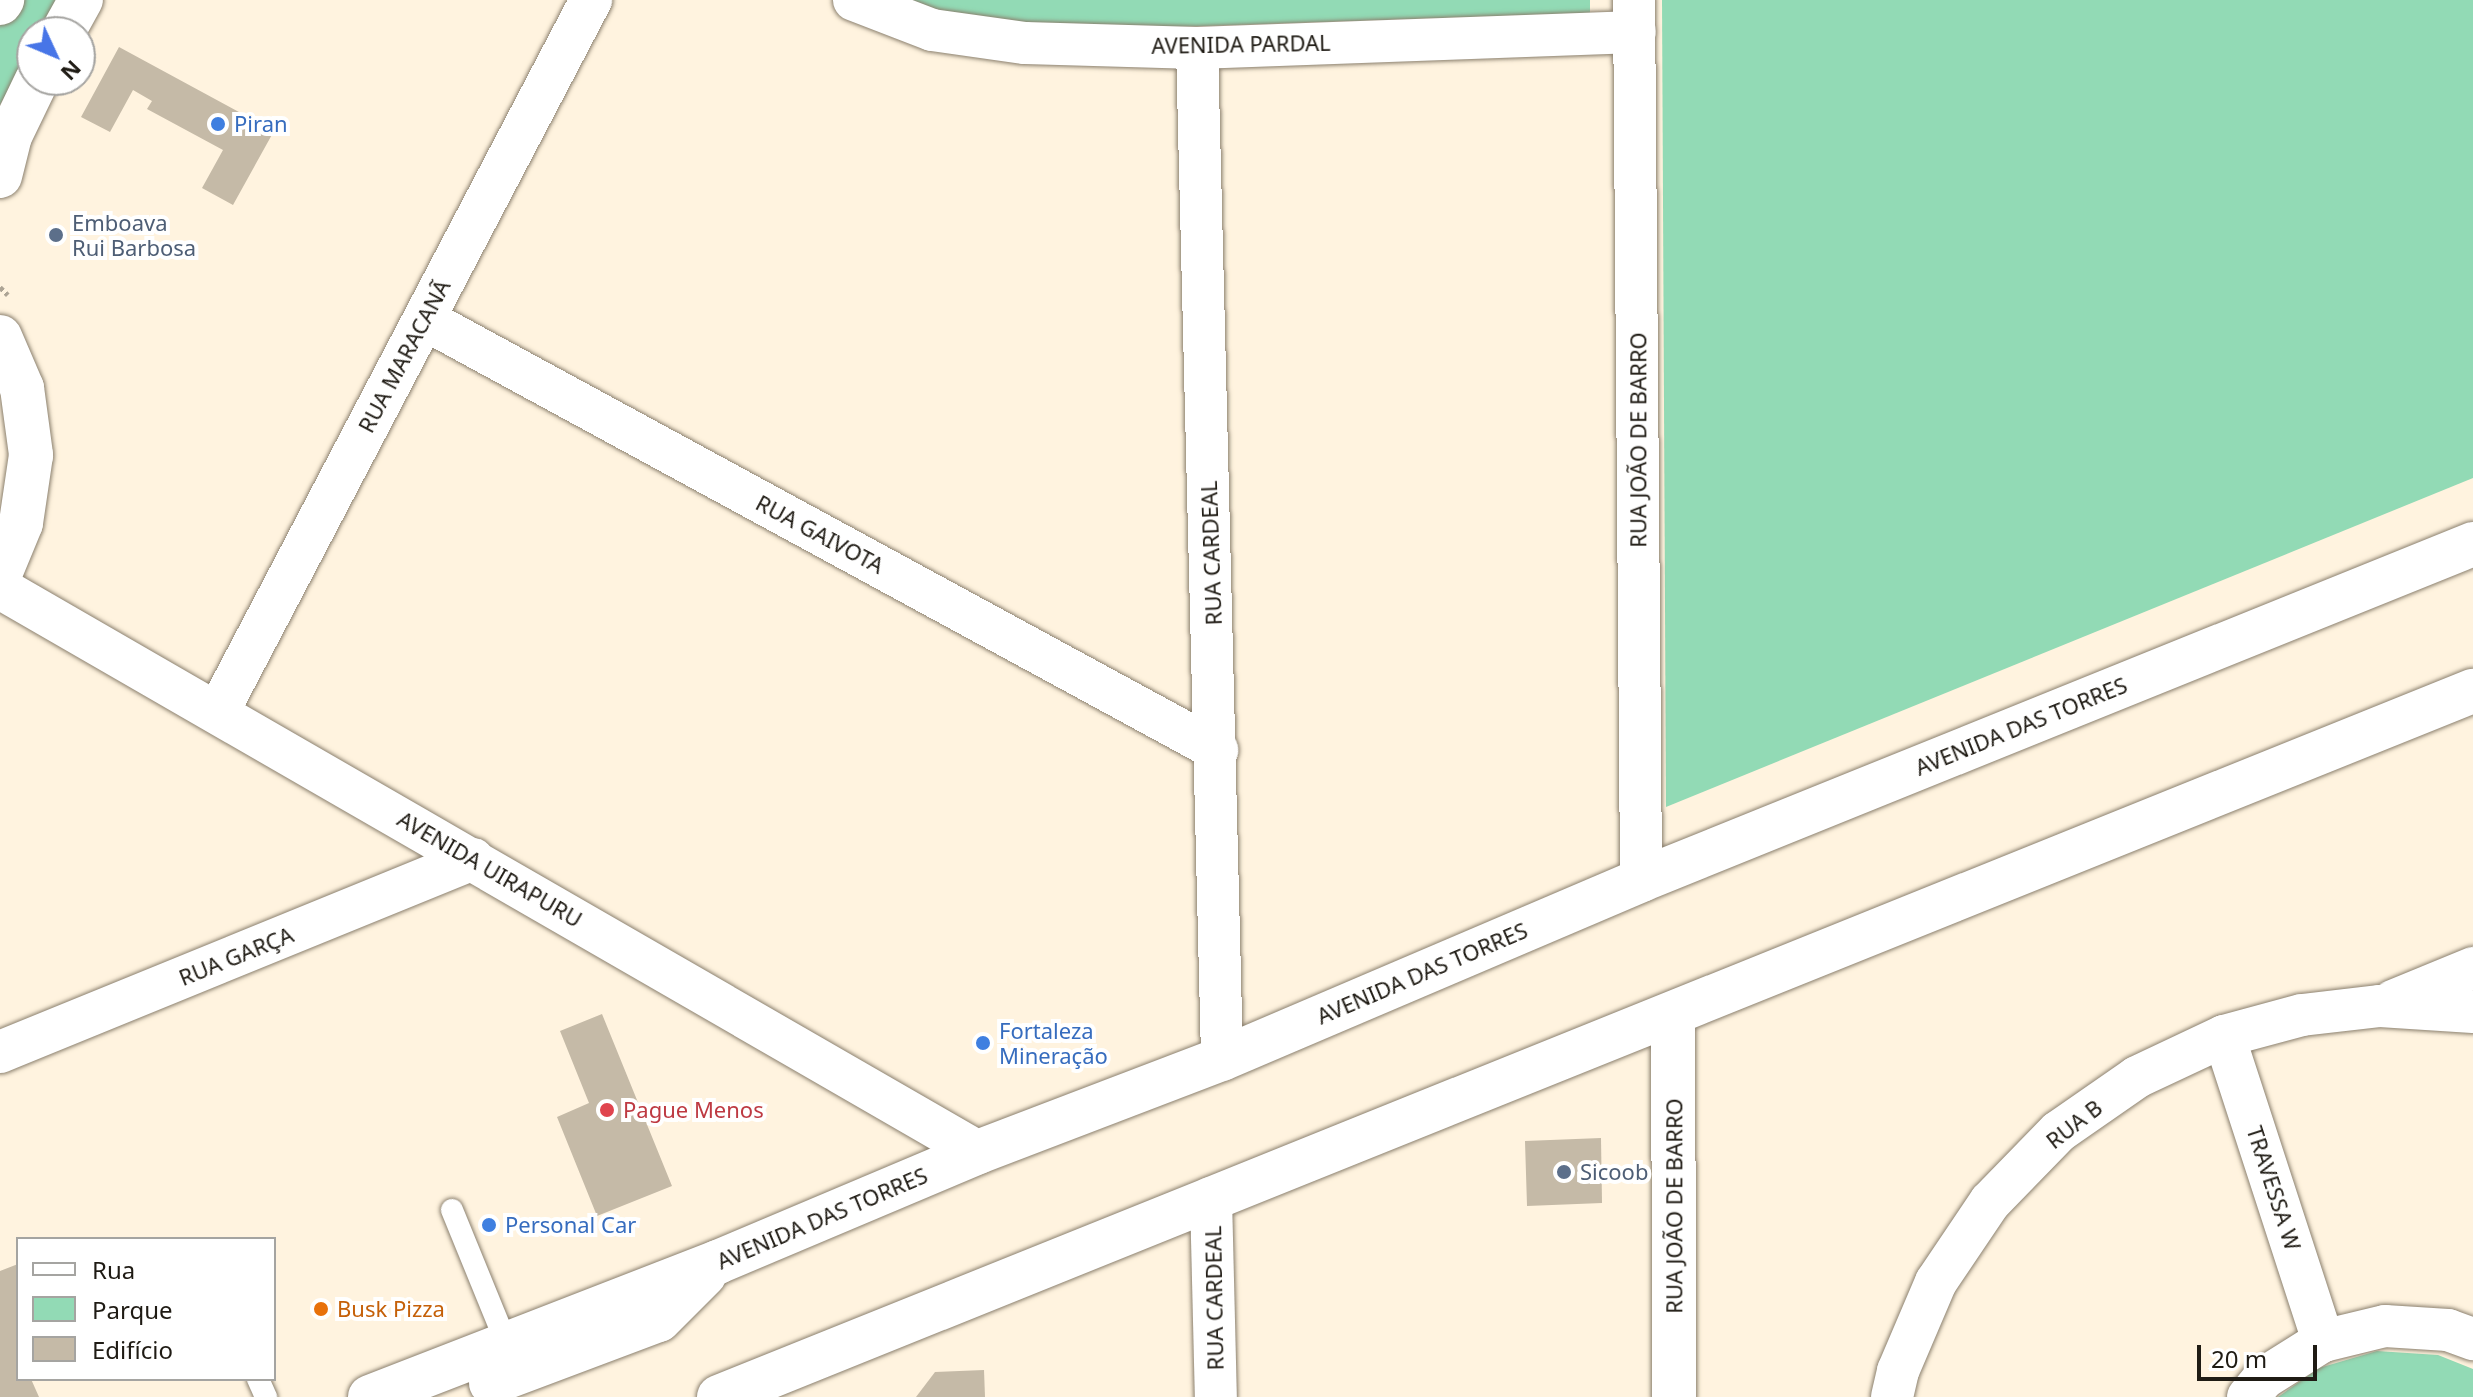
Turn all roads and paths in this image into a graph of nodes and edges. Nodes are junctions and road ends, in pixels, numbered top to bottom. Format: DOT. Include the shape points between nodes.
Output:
graph roads {
  1 [pos="591,0"];
  2 [pos="854,0"];
  3 [pos="1634,16"];
  4 [pos="1197,48"];
  5 [pos="29,96"];
  6 [pos="0,176"];
  7 [pos="424,319"];
  8 [pos="0,337"];
  9 [pos="2473,544"];
  10 [pos="0,574"];
  11 [pos="0,588"];
  12 [pos="2473,666"];
  13 [pos="2473,691"];
  14 [pos="218,712"];
  15 [pos="1217,750"];
  16 [pos="2220,792"];
  17 [pos="473,859"];
  18 [pos="1641,880"];
  19 [pos="2473,968"];
  20 [pos="2380,1006"];
  21 [pos="2473,1012"];
  22 [pos="1673,1016"];
  23 [pos="2224,1036"];
  24 [pos="0,1052"];
  25 [pos="1222,1059"];
  26 [pos="978,1152"];
  27 [pos="1211,1198"];
  28 [pos="452,1210"];
  29 [pos="718,1262"];
  30 [pos="2473,1339"];
  31 [pos="2323,1341"];
  32 [pos="507,1345"];
  33 [pos="780,1384"];
  34 [pos="370,1397"];
  35 [pos="455,1397"];
  36 [pos="719,1397"];
  37 [pos="1216,1397"];
  38 [pos="1674,1397"];
  39 [pos="1892,1397"];
  40 [pos="2248,1397"];
  1 -- 7 [label="street, RUA MARACANÃ"];
  2 -- 4 [label="street, AVENIDA PARDAL" via="932,30 1025,43"];
  3 -- 4 [label="street, AVENIDA PARDAL"];
  3 -- 18 [label="street, RUA JOÃO DE BARRO"];
  4 -- 15 [label="street, RUA CARDEAL"];
  5 -- 6 [label="main road" via="10,136"];
  7 -- 14 [label="street, RUA MARACANÃ"];
  7 -- 15 [label="street, RUA GAIVOTA"];
  8 -- 10 [label="main road" via="22,388 31,455 21,523"];
  9 -- 18 [label="main road, AVENIDA DAS TORRES"];
  11 -- 14 [label="street, AVENIDA UIRAPURU"];
  12 -- 16 [label="main road" via="2321,726"];
  13 -- 16 [label="main road"];
  14 -- 17 [label="street, AVENIDA UIRAPURU"];
  15 -- 25 [label="street, RUA CARDEAL"];
  16 -- 22 [label="main road"];
  17 -- 24 [label="street, RUA GARÇA"];
  17 -- 26 [label="street, AVENIDA UIRAPURU"];
  18 -- 25 [label="main road, AVENIDA DAS TORRES"];
  19 -- 20 [label="street, RUA B"];
  20 -- 21 [label="street, RUA B"];
  20 -- 23 [label="street, RUA B" via="2302,1015"];
  22 -- 27 [label="main road"];
  22 -- 38 [label="main road, RUA JOÃO DE BARRO"];
  23 -- 31 [label="street, TRAVESSA W"];
  23 -- 39 [label="street, RUA B" via="2137,1077 2058,1132 1990,1202 1936,1282"];
  25 -- 26 [label="main road, AVENIDA DAS TORRES"];
  26 -- 29 [label="main road, AVENIDA DAS TORRES"];
  27 -- 33 [label="main road"];
  27 -- 37 [label="street, RUA CARDEAL"];
  28 -- 32 [label="lane"];
  29 -- 32 [label="main road, AVENIDA DAS TORRES"];
  29 -- 35 [label="main road" via="659,1320"];
  30 -- 31 [label="street" via="2448,1330 2385,1326"];
  31 -- 40 [label="street" via="2264,1378"];
  32 -- 34 [label="main road, AVENIDA DAS TORRES"];
  33 -- 36 [label="main road"];
}
